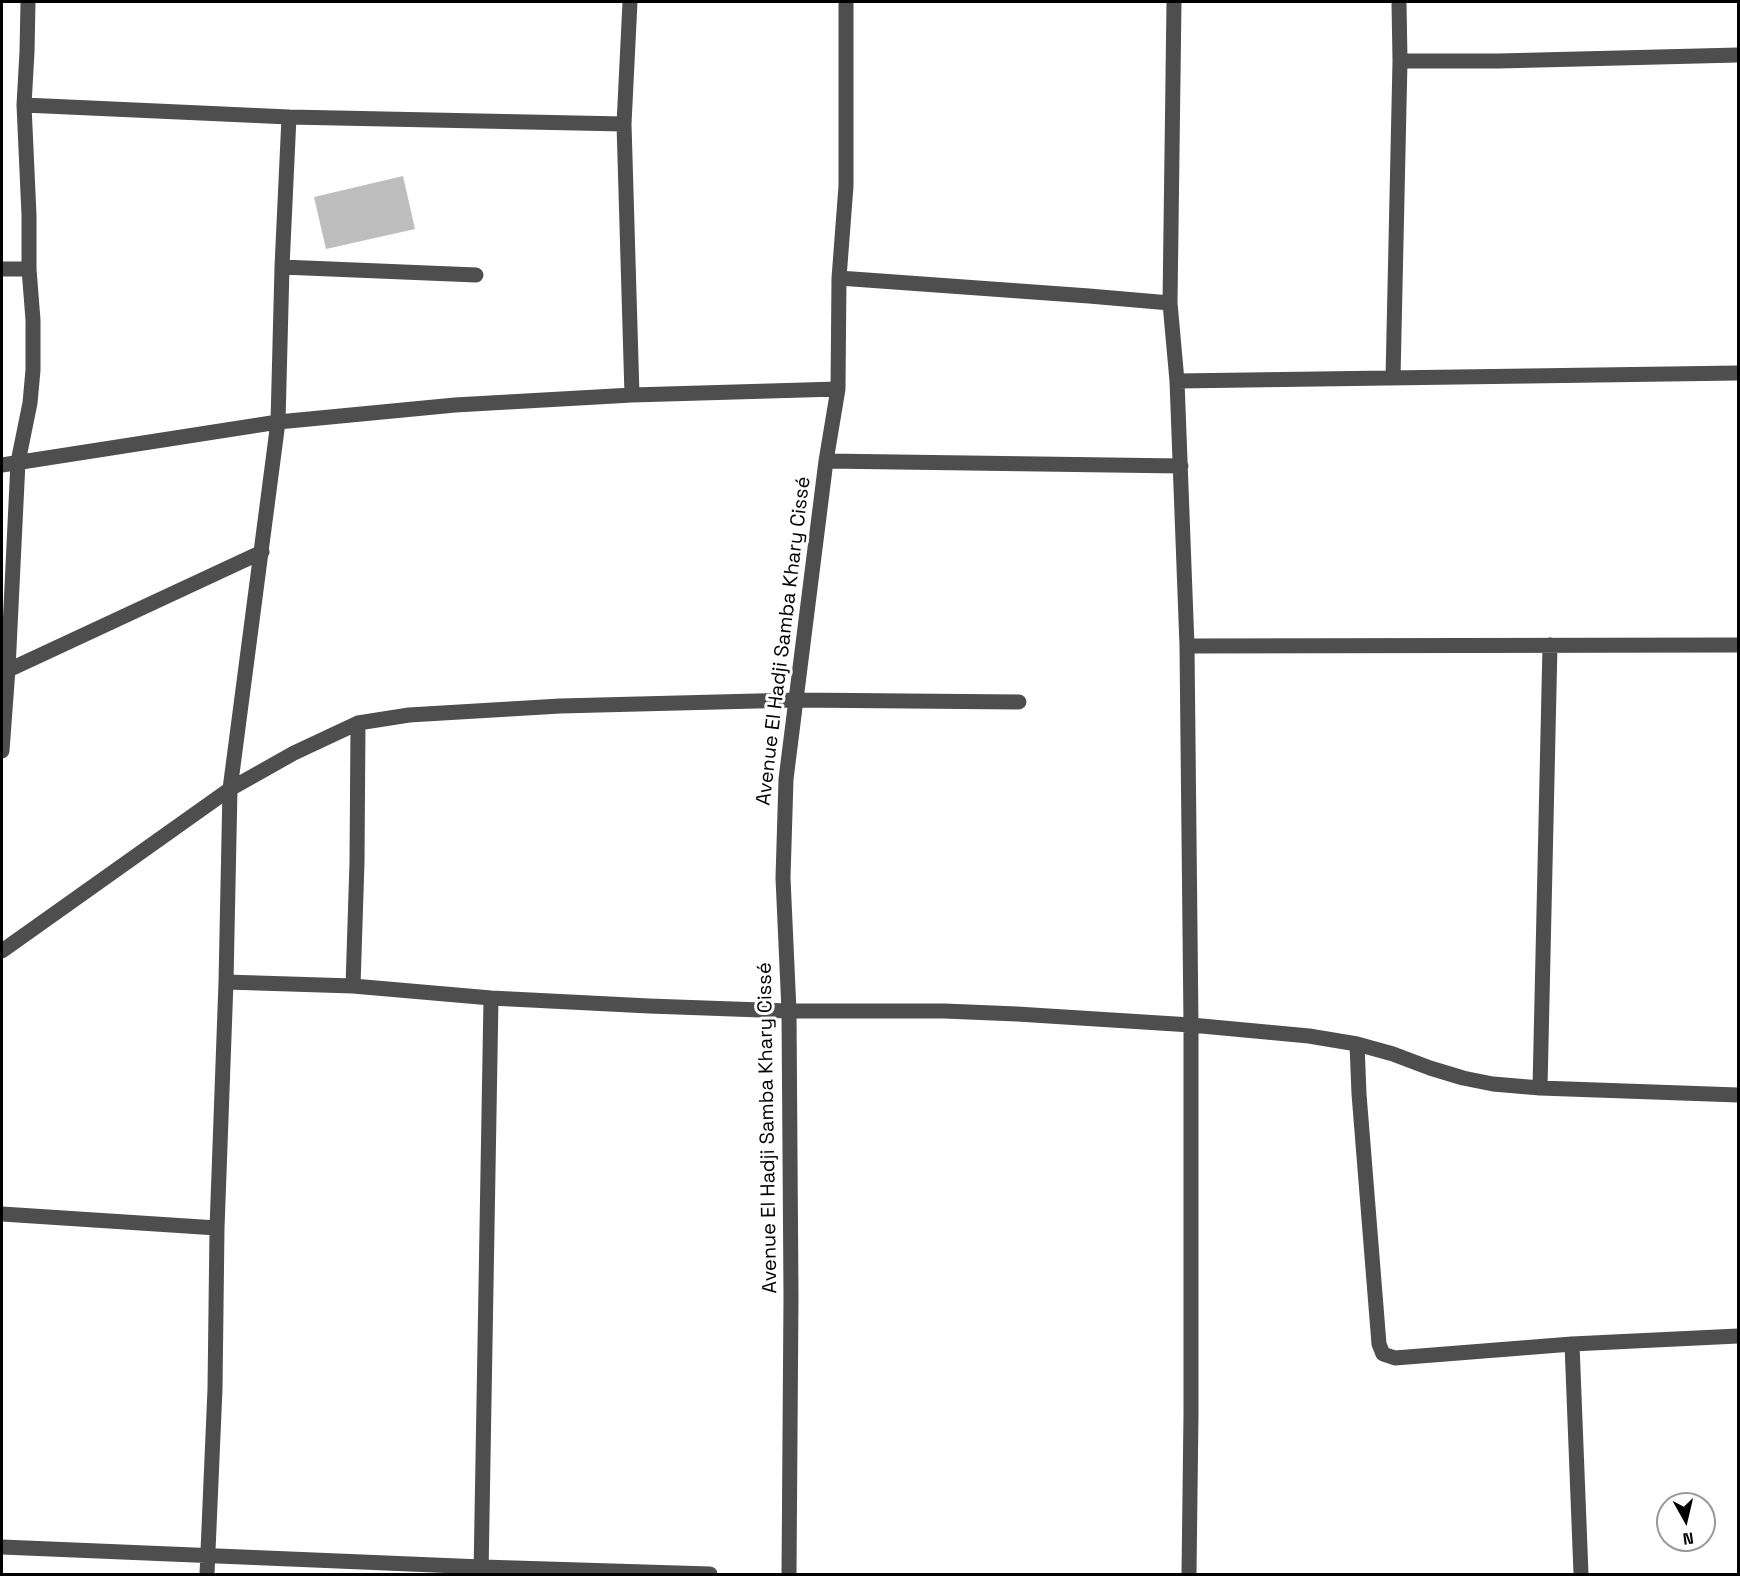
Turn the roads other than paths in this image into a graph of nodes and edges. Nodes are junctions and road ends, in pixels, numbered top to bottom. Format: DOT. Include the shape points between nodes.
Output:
graph roads {
  1 [pos="28,2"];
  2 [pos="630,2"];
  3 [pos="846,2"];
  4 [pos="1174,2"];
  5 [pos="1399,2"];
  6 [pos="1738,56"];
  7 [pos="1400,61"];
  8 [pos="24,105"];
  9 [pos="289,117"];
  10 [pos="624,124"];
  11 [pos="282,267"];
  12 [pos="2,269"];
  13 [pos="29,269"];
  14 [pos="476,275"];
  15 [pos="839,278"];
  16 [pos="1170,303"];
  17 [pos="1738,373"];
  18 [pos="1393,378"];
  19 [pos="1177,381"];
  20 [pos="838,389"];
  21 [pos="632,395"];
  22 [pos="278,422"];
  23 [pos="826,461"];
  24 [pos="18,462"];
  25 [pos="2,465"];
  26 [pos="1181,466"];
  27 [pos="262,552"];
  28 [pos="1550,645"];
  29 [pos="1738,645"];
  30 [pos="1187,646"];
  31 [pos="5,671"];
  32 [pos="796,700"];
  33 [pos="1019,702"];
  34 [pos="358,723"];
  35 [pos="2,751"];
  36 [pos="230,789"];
  37 [pos="2,951"];
  38 [pos="226,982"];
  39 [pos="353,986"];
  40 [pos="491,998"];
  41 [pos="789,1011"];
  42 [pos="1191,1025"];
  43 [pos="1357,1044"];
  44 [pos="1540,1088"];
  45 [pos="1738,1095"];
  46 [pos="2,1214"];
  47 [pos="217,1228"];
  48 [pos="1738,1336"];
  49 [pos="1572,1344"];
  50 [pos="2,1547"];
  51 [pos="208,1556"];
  52 [pos="482,1571"];
  53 [pos="207,1575"];
  54 [pos="710,1575"];
  55 [pos="789,1575"];
  56 [pos="1189,1575"];
  57 [pos="1581,1575"];
  1 -- 8 [label="street"];
  2 -- 10 [label="street"];
  3 -- 15 [label="street, Avenue El Hadji Samba Khary Cissé" via="846,186"];
  4 -- 16 [label="street"];
  5 -- 7 [label="street"];
  6 -- 7 [label="street"];
  7 -- 18 [label="street"];
  8 -- 9 [label="street"];
  8 -- 13 [label="street"];
  9 -- 10 [label="street"];
  9 -- 11 [label="street"];
  10 -- 21 [label="street"];
  11 -- 14 [label="street"];
  11 -- 22 [label="street"];
  12 -- 13 [label="street"];
  13 -- 24 [label="street" via="33,370"];
  15 -- 16 [label="street"];
  15 -- 20 [label="street, Avenue El Hadji Samba Khary Cissé"];
  16 -- 19 [label="street"];
  17 -- 18 [label="street"];
  18 -- 19 [label="street"];
  19 -- 26 [label="street"];
  20 -- 21 [label="street"];
  20 -- 23 [label="street, Avenue El Hadji Samba Khary Cissé"];
  21 -- 22 [label="street" via="455,405"];
  22 -- 24 [label="street"];
  22 -- 27 [label="street"];
  23 -- 26 [label="street"];
  23 -- 32 [label="street, Avenue El Hadji Samba Khary Cissé"];
  24 -- 25 [label="street"];
  24 -- 31 [label="street"];
  26 -- 30 [label="street"];
  27 -- 31 [label="street"];
  27 -- 36 [label="street"];
  28 -- 29 [label="street"];
  28 -- 30 [label="street"];
  28 -- 44 [label="street"];
  30 -- 42 [label="street"];
  31 -- 35 [label="street"];
  32 -- 33 [label="street"];
  32 -- 34 [label="street" via="560,706 409,715"];
  32 -- 41 [label="street, Avenue El Hadji Samba Khary Cissé" via="786,779 783,878"];
  34 -- 36 [label="street"];
  34 -- 39 [label="street"];
  36 -- 37 [label="street"];
  36 -- 38 [label="street"];
  38 -- 39 [label="street"];
  38 -- 47 [label="street"];
  39 -- 40 [label="street"];
  40 -- 41 [label="street"];
  40 -- 52 [label="street"];
  41 -- 42 [label="street" via="1017,1014"];
  41 -- 55 [label="street, Avenue El Hadji Samba Khary Cissé"];
  42 -- 43 [label="street"];
  42 -- 56 [label="street"];
  43 -- 44 [label="street" via="1463,1078"];
  43 -- 49 [label="street" via="1379,1344 1383,1354 1395,1358"];
  44 -- 45 [label="street"];
  46 -- 47 [label="street"];
  47 -- 51 [label="street"];
  48 -- 49 [label="street"];
  49 -- 57 [label="street"];
  50 -- 51 [label="street"];
  51 -- 52 [label="street"];
  51 -- 53 [label="street"];
  52 -- 54 [label="street"];
}
